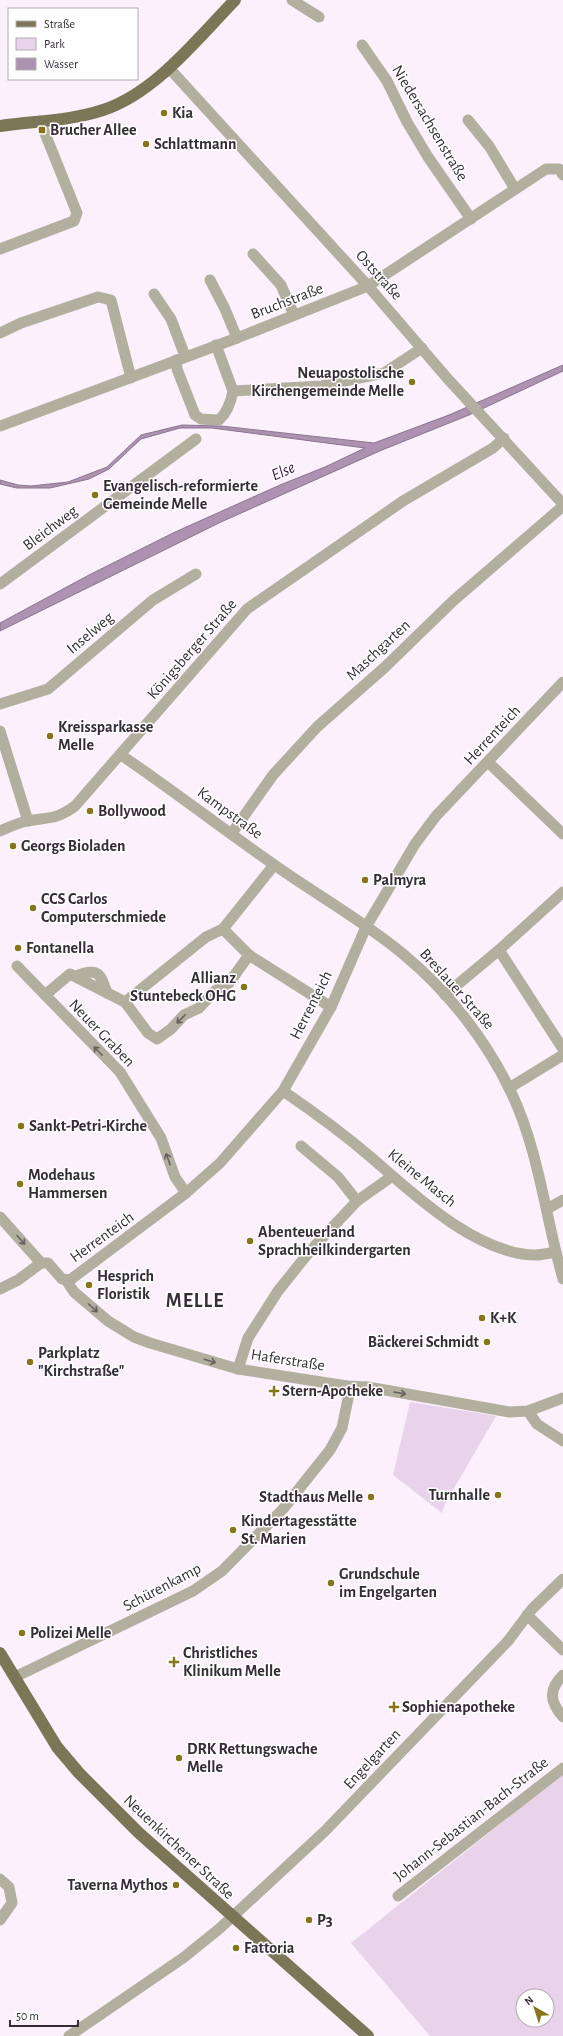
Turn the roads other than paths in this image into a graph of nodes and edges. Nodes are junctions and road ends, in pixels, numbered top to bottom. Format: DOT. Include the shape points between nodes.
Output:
graph roads {
  1 [pos="235,0"];
  2 [pos="292,0"];
  3 [pos="319,17"];
  4 [pos="362,45"];
  5 [pos="169,68"];
  6 [pos="468,120"];
  7 [pos="40,121"];
  8 [pos="0,126"];
  9 [pos="563,175"];
  10 [pos="515,189"];
  11 [pos="471,219"];
  12 [pos="0,248"];
  13 [pos="253,254"];
  14 [pos="210,280"];
  15 [pos="368,286"];
  16 [pos="154,294"];
  17 [pos="294,315"];
  18 [pos="0,333"];
  19 [pos="237,338"];
  20 [pos="216,344"];
  21 [pos="422,348"];
  22 [pos="180,358"];
  23 [pos="131,378"];
  24 [pos="233,391"];
  25 [pos="0,426"];
  26 [pos="504,438"];
  27 [pos="196,439"];
  28 [pos="563,505"];
  29 [pos="196,574"];
  30 [pos="0,584"];
  31 [pos="563,682"];
  32 [pos="0,704"];
  33 [pos="0,731"];
  34 [pos="121,755"];
  35 [pos="488,762"];
  36 [pos="24,822"];
  37 [pos="0,831"];
  38 [pos="232,833"];
  39 [pos="563,834"];
  40 [pos="274,865"];
  41 [pos="563,892"];
  42 [pos="320,896"];
  43 [pos="366,927"];
  44 [pos="223,929"];
  45 [pos="499,950"];
  46 [pos="249,955"];
  47 [pos="17,966"];
  48 [pos="445,995"];
  49 [pos="48,999"];
  50 [pos="125,1002"];
  51 [pos="331,1007"];
  52 [pos="563,1049"];
  53 [pos="563,1055"];
  54 [pos="509,1088"];
  55 [pos="283,1091"];
  56 [pos="301,1146"];
  57 [pos="392,1177"];
  58 [pos="186,1193"];
  59 [pos="563,1200"];
  60 [pos="357,1201"];
  61 [pos="547,1209"];
  62 [pos="0,1217"];
  63 [pos="556,1252"];
  64 [pos="41,1263"];
  65 [pos="563,1279"];
  66 [pos="66,1280"];
  67 [pos="0,1289"];
  68 [pos="238,1369"];
  69 [pos="347,1386"];
  70 [pos="563,1398"];
  71 [pos="528,1411"];
  72 [pos="563,1441"];
  73 [pos="563,1579"];
  74 [pos="527,1616"];
  75 [pos="563,1650"];
  76 [pos="0,1653"];
  77 [pos="563,1675"];
  78 [pos="15,1677"];
  79 [pos="563,1717"];
  80 [pos="563,1768"];
  81 [pos="0,1879"];
  82 [pos="398,1896"];
  83 [pos="231,1916"];
  84 [pos="0,1920"];
  85 [pos="69,2036"];
  86 [pos="368,2036"];
  1 -- 5 [label="main road"];
  2 -- 3 [label="street"];
  4 -- 11 [label="street, Niedersachsenstraße" via="387,81 428,157"];
  5 -- 7 [label="main road" via="146,88 115,106 77,117"];
  5 -- 15 [label="street, Oststraße"];
  6 -- 10 [label="street" via="489,146"];
  7 -- 8 [label="main road"];
  7 -- 12 [label="street" via="76,213 74,221"];
  9 -- 10 [label="street, Bruchstraße" via="559,169 546,169"];
  10 -- 11 [label="street, Bruchstraße"];
  11 -- 15 [label="street, Bruchstraße"];
  13 -- 17 [label="street" via="281,285"];
  14 -- 19 [label="street"];
  15 -- 17 [label="street, Bruchstraße"];
  15 -- 21 [label="street, Oststraße"];
  16 -- 22 [label="street" via="171,319"];
  17 -- 19 [label="street, Bruchstraße"];
  18 -- 23 [label="street" via="20,323 98,297 110,300"];
  19 -- 20 [label="street, Bruchstraße"];
  20 -- 22 [label="street, Bruchstraße"];
  20 -- 24 [label="street"];
  21 -- 24 [label="street" via="384,373 371,376 322,386"];
  21 -- 26 [label="street, Oststraße"];
  22 -- 23 [label="street, Bruchstraße"];
  22 -- 24 [label="street" via="177,369 195,415 201,419 219,420 228,411"];
  23 -- 25 [label="street, Bruchstraße"];
  26 -- 28 [label="street, Oststraße"];
  26 -- 34 [label="street, Königsberger Straße" via="493,448 403,501 247,609"];
  27 -- 30 [label="street, Bleichweg"];
  28 -- 38 [label="street, Maschgarten" via="453,601 384,668 317,727 272,775"];
  29 -- 32 [label="street, Inselweg" via="153,600 48,689"];
  31 -- 35 [label="street, Herrenteich"];
  33 -- 36 [label="street"];
  34 -- 36 [label="street, Königsberger Straße" via="76,806 51,819"];
  34 -- 38 [label="street, Kampstraße"];
  35 -- 39 [label="street"];
  35 -- 43 [label="street, Herrenteich" via="436,816 397,872"];
  36 -- 37 [label="street, Königsberger Straße"];
  38 -- 40 [label="street, Kampstraße"];
  40 -- 42 [label="street, Kampstraße"];
  40 -- 44 [label="street"];
  41 -- 45 [label="street"];
  42 -- 43 [label="street, Breslauer Straße"];
  43 -- 48 [label="street, Breslauer Straße" via="403,953"];
  43 -- 51 [label="street, Herrenteich"];
  44 -- 46 [label="street"];
  44 -- 50 [label="street" via="206,937"];
  45 -- 48 [label="street"];
  45 -- 52 [label="street"];
  46 -- 50 [label="street, one-way" via="229,983 216,990 199,1008 184,1015 157,1040 148,1033"];
  46 -- 51 [label="street"];
  47 -- 49 [label="street, Neuer Graben"];
  48 -- 54 [label="street, Breslauer Straße" via="485,1045"];
  49 -- 50 [label="street" via="70,974"];
  58 -- 49 [label="street, Neuer Graben, one-way" via="175,1176 161,1138 120,1072"];
  51 -- 55 [label="street, Herrenteich"];
  53 -- 54 [label="street"];
  54 -- 61 [label="street, Breslauer Straße" via="526,1131 541,1179"];
  55 -- 57 [label="street, Kleine Masch" via="334,1127"];
  55 -- 58 [label="street, Herrenteich" via="220,1163"];
  56 -- 60 [label="street" via="338,1177"];
  57 -- 60 [label="street"];
  57 -- 63 [label="street, Kleine Masch" via="445,1218 478,1238 518,1253 536,1255"];
  58 -- 66 [label="street, Herrenteich" via="74,1277"];
  59 -- 61 [label="street"];
  60 -- 68 [label="street" via="310,1251 278,1292 248,1338"];
  61 -- 63 [label="street, Breslauer Straße"];
  62 -- 64 [label="street, one-way"];
  63 -- 65 [label="street, Breslauer Straße"];
  64 -- 66 [label="street, Herrenteich" via="48,1263"];
  64 -- 67 [label="street" via="18,1280"];
  66 -- 68 [label="street, Haferstraße, one-way" via="74,1292 108,1321 134,1337"];
  68 -- 69 [label="street, Haferstraße"];
  69 -- 71 [label="street, Haferstraße, one-way" via="368,1387 510,1412"];
  69 -- 78 [label="street, Schürenkamp" via="349,1394 342,1428 330,1450 283,1509 222,1571 193,1591"];
  70 -- 71 [label="street, Haferstraße"];
  71 -- 72 [label="street" via="538,1424"];
  73 -- 74 [label="street, Engelgarten"];
  74 -- 75 [label="street"];
  74 -- 83 [label="street, Engelgarten" via="508,1641 325,1831"];
  76 -- 78 [label="main road, Neuenkirchener Straße"];
  77 -- 79 [label="street" via="553,1688 552,1698 556,1710"];
  78 -- 83 [label="main road, Neuenkirchener Straße" via="57,1747 79,1773 124,1819"];
  80 -- 82 [label="street, Johann-Sebastian-Bach-Straße"];
  81 -- 84 [label="street" via="10,1888 12,1903"];
  83 -- 85 [label="street, Engelgarten" via="183,1958"];
  83 -- 86 [label="main road, Neuenkirchener Straße"];
}
